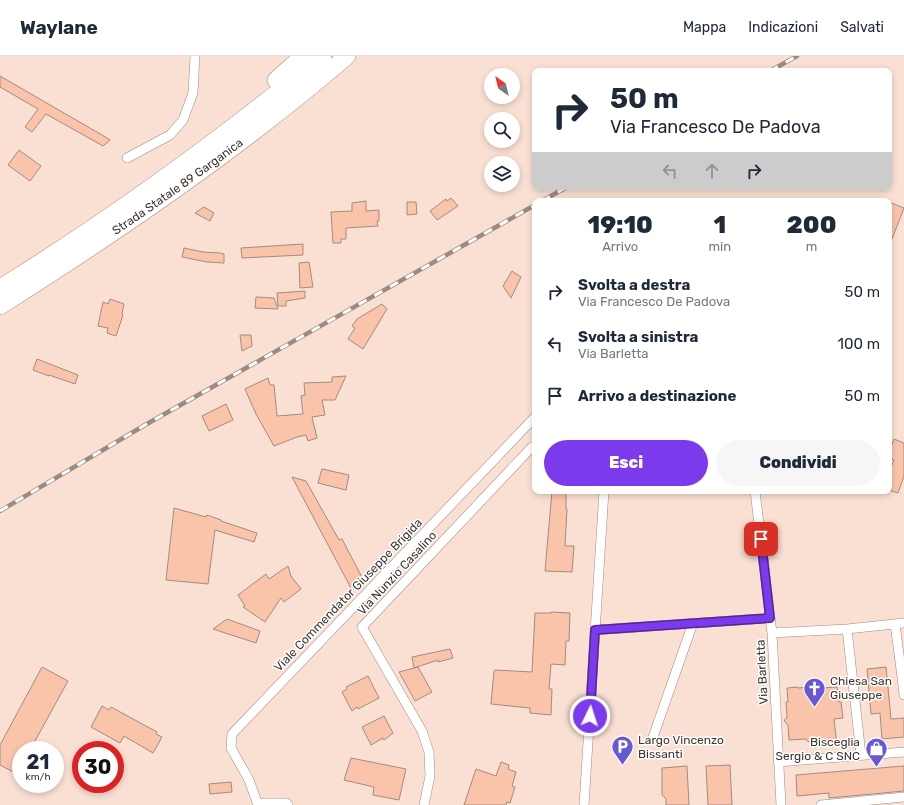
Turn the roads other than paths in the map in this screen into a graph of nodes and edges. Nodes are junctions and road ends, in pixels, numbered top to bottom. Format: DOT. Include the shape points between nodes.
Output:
graph roads {
  1 [pos="195,56"];
  2 [pos="303,56"];
  3 [pos="323,56"];
  4 [pos="347,56"];
  5 [pos="127,158"];
  6 [pos="160,180"];
  7 [pos="0,288"];
  8 [pos="0,306"];
  9 [pos="532,421"];
  10 [pos="532,447"];
  11 [pos="604,494"];
  12 [pos="755,494"];
  13 [pos="770,618"];
  14 [pos="693,624"];
  15 [pos="900,624"];
  16 [pos="848,629"];
  17 [pos="595,630"];
  18 [pos="772,633"];
  19 [pos="903,677"];
  20 [pos="904,695"];
  21 [pos="652,740"];
  22 [pos="904,752"];
  23 [pos="861,755"];
  24 [pos="778,762"];
  25 [pos="904,797"];
  26 [pos="258,805"];
  27 [pos="263,805"];
  28 [pos="269,805"];
  29 [pos="286,805"];
  30 [pos="424,805"];
  31 [pos="584,805"];
  32 [pos="781,805"];
  33 [pos="821,805"];
  1 -- 5 [label="street" via="193,94 183,120 170,135"];
  2 -- 6 [label="highway"];
  3 -- 6 [label="highway, Strada Statale 89 Garganica" via="246,118"];
  4 -- 8 [label="highway, Strada Statale 89 Garganica" via="217,159"];
  6 -- 7 [label="highway, Strada Statale 89 Garganica"];
  9 -- 26 [label="street, Viale Commendator Giuseppe Brigida" via="232,734 231,748 250,780"];
  10 -- 30 [label="street, Via Nunzio Casalino" via="362,627 422,731 429,752 430,776"];
  11 -- 17 [label="street"];
  12 -- 13 [label="street, Via Barletta"];
  13 -- 14 [label="street"];
  13 -- 18 [label="street, Via Barletta"];
  14 -- 17 [label="street"];
  14 -- 21 [label="street"];
  15 -- 16 [label="street"];
  15 -- 19 [label="street"];
  16 -- 18 [label="street"];
  16 -- 23 [label="street"];
  17 -- 31 [label="street"];
  18 -- 24 [label="street, Via Barletta"];
  19 -- 20 [label="street"];
  22 -- 23 [label="street"];
  23 -- 24 [label="street"];
  24 -- 32 [label="street, Via Barletta"];
  25 -- 33 [label="street"];
  27 -- 28 [label="street"];
  28 -- 29 [label="street"];
}
